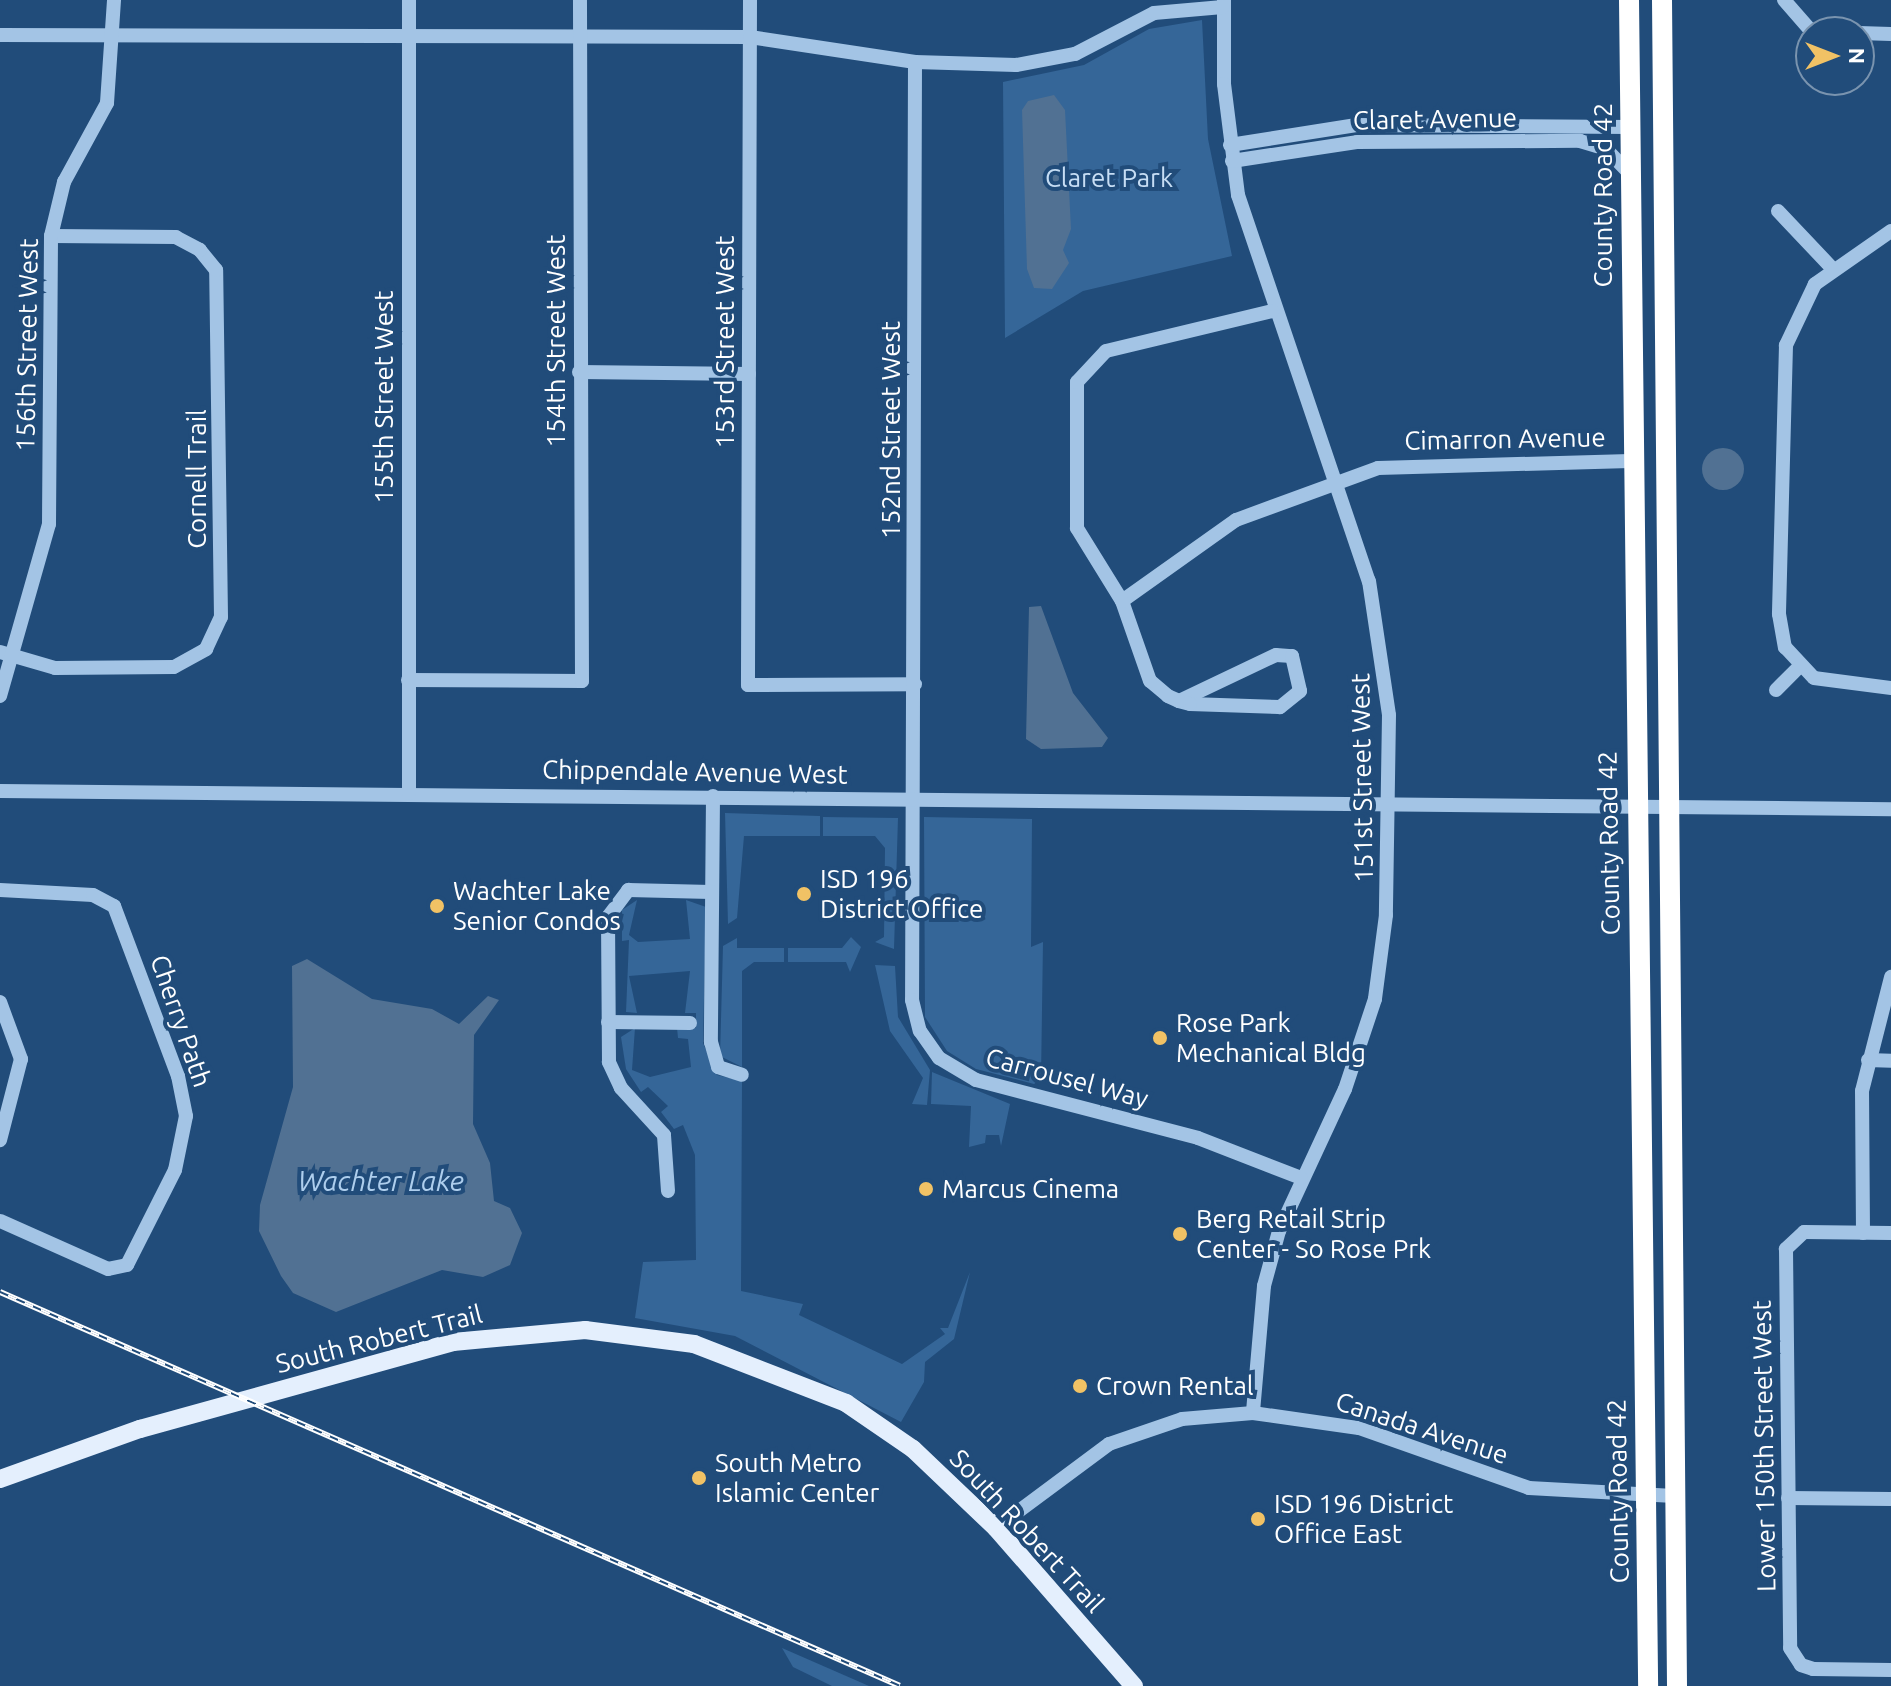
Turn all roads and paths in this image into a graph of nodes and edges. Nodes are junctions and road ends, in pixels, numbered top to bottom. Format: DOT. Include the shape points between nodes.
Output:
graph roads {
  1 [pos="114,0"];
  2 [pos="409,0"];
  3 [pos="580,0"];
  4 [pos="750,0"];
  5 [pos="1629,0"];
  6 [pos="1662,0"];
  7 [pos="1784,0"];
  8 [pos="1224,3"];
  9 [pos="1798,16"];
  10 [pos="0,35"];
  11 [pos="115,35"];
  12 [pos="408,35"];
  13 [pos="579,36"];
  14 [pos="750,37"];
  15 [pos="915,62"];
  16 [pos="1629,127"];
  17 [pos="1230,145"];
  18 [pos="1232,161"];
  19 [pos="1629,173"];
  20 [pos="1778,211"];
  21 [pos="1891,231"];
  22 [pos="51,236"];
  23 [pos="1831,267"];
  24 [pos="1272,311"];
  25 [pos="1662,332"];
  26 [pos="579,372"];
  27 [pos="749,374"];
  28 [pos="1630,461"];
  29 [pos="1336,483"];
  30 [pos="1122,601"];
  31 [pos="5,654"];
  32 [pos="1799,667"];
  33 [pos="408,680"];
  34 [pos="915,684"];
  35 [pos="1891,688"];
  36 [pos="1776,690"];
  37 [pos="0,696"];
  38 [pos="1179,701"];
  39 [pos="0,791"];
  40 [pos="409,793"];
  41 [pos="713,796"];
  42 [pos="913,798"];
  43 [pos="1389,803"];
  44 [pos="1635,805"];
  45 [pos="1665,805"];
  46 [pos="1891,809"];
  47 [pos="0,890"];
  48 [pos="711,892"];
  49 [pos="1891,977"];
  50 [pos="0,1002"];
  51 [pos="608,1022"];
  52 [pos="690,1023"];
  53 [pos="1868,1060"];
  54 [pos="1891,1061"];
  55 [pos="742,1075"];
  56 [pos="3,1124"];
  57 [pos="0,1140"];
  58 [pos="1640,1142"];
  59 [pos="1301,1178"];
  60 [pos="668,1191"];
  61 [pos="0,1221"];
  62 [pos="1863,1233"];
  63 [pos="1891,1233"];
  64 [pos="1672,1389"];
  65 [pos="1253,1413"];
  66 [pos="0,1479"];
  67 [pos="1643,1496"];
  68 [pos="1674,1496"];
  69 [pos="1788,1498"];
  70 [pos="1891,1499"];
  71 [pos="996,1528"];
  72 [pos="1891,1670"];
  73 [pos="1134,1686"];
  74 [pos="1648,1686"];
  75 [pos="1677,1686"];
  1 -- 11 [label="street, 156th Street West"];
  2 -- 12 [label="street, 155th Street West"];
  3 -- 13 [label="street, 154th Street West"];
  4 -- 14 [label="street, 153rd Street West"];
  5 -- 16 [label="highway, County Road 42"];
  6 -- 25 [label="highway"];
  7 -- 9 [label="street"];
  8 -- 15 [label="street" via="1154,13 1040,63"];
  8 -- 17 [label="street, 151st Street West"];
  10 -- 11 [label="street"];
  11 -- 12 [label="street"];
  11 -- 22 [label="street, 156th Street West" via="107,103 64,182"];
  12 -- 13 [label="street"];
  12 -- 33 [label="street, 155th Street West"];
  13 -- 14 [label="street"];
  13 -- 26 [label="street, 154th Street West"];
  14 -- 15 [label="street"];
  14 -- 27 [label="street, 153rd Street West"];
  15 -- 34 [label="street, 152nd Street West"];
  16 -- 17 [label="street, Claret Avenue" via="1356,125"];
  16 -- 19 [label="highway, County Road 42"];
  16 -- 25 [label="highway" via="1649,143 1649,310"];
  17 -- 18 [label="street, 151st Street West"];
  18 -- 19 [label="street, Claret Avenue" via="1357,142 1580,141 1606,149"];
  18 -- 24 [label="street, 151st Street West"];
  19 -- 28 [label="highway, County Road 42"];
  20 -- 23 [label="street"];
  21 -- 23 [label="street"];
  22 -- 31 [label="street, 156th Street West" via="49,524"];
  22 -- 31 [label="street, Cornell Trail" via="176,237 200,250 216,270 221,617 206,649 174,667 55,668"];
  23 -- 32 [label="street" via="1802,307 1781,375 1779,614 1785,647"];
  24 -- 29 [label="street, 151st Street West"];
  24 -- 30 [label="street" via="1106,351 1081,374 1075,521"];
  25 -- 45 [label="highway"];
  26 -- 27 [label="street"];
  26 -- 33 [label="street, 154th Street West" via="582,681"];
  27 -- 34 [label="street, 153rd Street West" via="748,685"];
  28 -- 29 [label="street, Cimarron Avenue" via="1404,463"];
  28 -- 44 [label="highway, County Road 42"];
  29 -- 30 [label="street, Cimarron Avenue" via="1236,520"];
  29 -- 43 [label="street, 151st Street West" via="1382,642"];
  30 -- 38 [label="street" via="1143,672"];
  31 -- 37 [label="street, 156th Street West"];
  32 -- 35 [label="street" via="1830,684"];
  32 -- 36 [label="street"];
  33 -- 40 [label="street, 155th Street West"];
  34 -- 42 [label="street, 152nd Street West"];
  38 -- 38 [label="street" via="1280,707 1300,691 1292,656 1276,655"];
  39 -- 40 [label="street, Chippendale Avenue West"];
  40 -- 41 [label="street, Chippendale Avenue West"];
  41 -- 42 [label="street, Chippendale Avenue West"];
  41 -- 48 [label="street"];
  42 -- 43 [label="street, Chippendale Avenue West"];
  42 -- 59 [label="street, Carrousel Way" via="912,1000 939,1058 976,1080 1198,1138"];
  43 -- 44 [label="street, Chippendale Avenue West"];
  43 -- 59 [label="street, 151st Street West" via="1375,999 1345,1089"];
  44 -- 45 [label="street, Chippendale Avenue West"];
  44 -- 58 [label="highway, County Road 42"];
  45 -- 46 [label="street, Chippendale Avenue West"];
  45 -- 64 [label="highway"];
  47 -- 61 [label="street, Cherry Path" via="93,895 114,906 178,1076 186,1116 175,1170 127,1265 108,1269"];
  48 -- 51 [label="street" via="637,890 616,897 608,917"];
  48 -- 55 [label="street" via="711,1042 718,1067"];
  49 -- 53 [label="street"];
  50 -- 56 [label="street" via="21,1059"];
  51 -- 52 [label="street"];
  51 -- 60 [label="street" via="611,1070 668,1147"];
  53 -- 54 [label="street"];
  53 -- 62 [label="street" via="1860,1116"];
  56 -- 57 [label="street"];
  58 -- 64 [label="highway" via="1665,1187"];
  58 -- 67 [label="highway, County Road 42"];
  59 -- 65 [label="street, 151st Street West" via="1264,1286"];
  62 -- 63 [label="street"];
  62 -- 69 [label="street, Lower 150th Street West" via="1804,1232 1789,1244"];
  64 -- 68 [label="highway"];
  65 -- 67 [label="street, Canada Avenue" via="1359,1428 1529,1488"];
  65 -- 71 [label="street, Canada Avenue" via="1182,1419 1109,1444"];
  66 -- 71 [label="main road, South Robert Trail" via="98,1442 416,1351 585,1330 694,1344 846,1403 913,1449"];
  67 -- 68 [label="street, Canada Avenue"];
  67 -- 74 [label="highway, County Road 42"];
  68 -- 75 [label="highway"];
  69 -- 70 [label="street"];
  69 -- 72 [label="street, Lower 150th Street West" via="1790,1648 1813,1669"];
  71 -- 73 [label="main road, South Robert Trail"];
}
